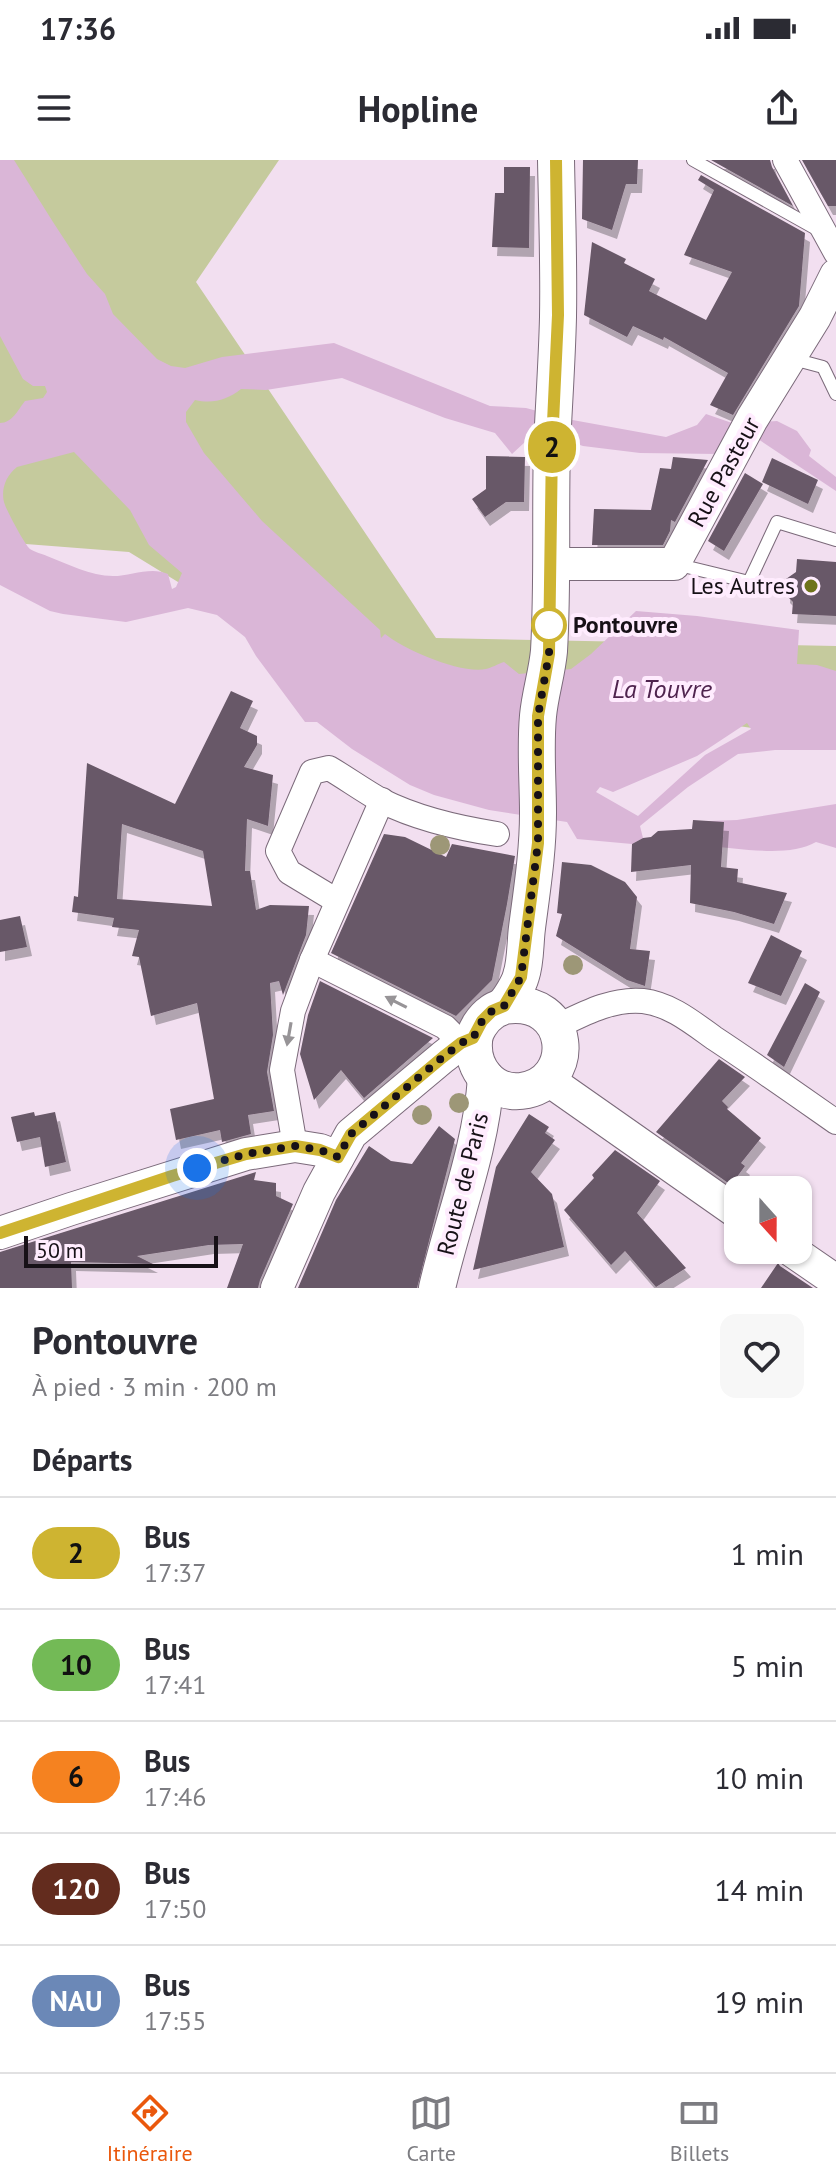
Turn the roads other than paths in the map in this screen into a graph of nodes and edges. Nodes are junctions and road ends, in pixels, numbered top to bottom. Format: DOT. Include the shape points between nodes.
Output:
graph roads {
  1 [pos="556,160"];
  2 [pos="693,160"];
  3 [pos="785,160"];
  4 [pos="830,243"];
  5 [pos="836,275"];
  6 [pos="790,358"];
  7 [pos="830,369"];
  8 [pos="836,394"];
  9 [pos="836,540"];
  10 [pos="551,564"];
  11 [pos="674,564"];
  12 [pos="382,800"];
  13 [pos="497,834"];
  14 [pos="548,843"];
  15 [pos="337,901"];
  16 [pos="312,960"];
  17 [pos="504,1006"];
  18 [pos="548,1019"];
  19 [pos="467,1041"];
  20 [pos="486,1078"];
  21 [pos="534,1085"];
  22 [pos="836,1122"];
  23 [pos="295,1146"];
  24 [pos="338,1157"];
  25 [pos="724,1204"];
  26 [pos="0,1233"];
  27 [pos="811,1264"];
  28 [pos="836,1281"];
  29 [pos="277,1288"];
  30 [pos="437,1288"];
  31 [pos="457,1288"];
  1 -- 10 [label="main road"];
  2 -- 4 [label="lane"];
  3 -- 4 [label="street"];
  5 -- 6 [label="street, Rue Pasteur"];
  6 -- 7 [label="lane"];
  6 -- 11 [label="street, Rue Pasteur"];
  7 -- 8 [label="lane"];
  9 -- 11 [label="lane" via="777,522 749,582"];
  10 -- 11 [label="street"];
  10 -- 14 [label="main road" via="549,654 538,716"];
  12 -- 13 [label="street" via="419,816"];
  12 -- 15 [label="street"];
  12 -- 15 [label="street" via="329,768 312,772 278,851 289,872"];
  14 -- 17 [label="main road" via="521,977"];
  14 -- 18 [label="main road"];
  15 -- 16 [label="street"];
  19 -- 16 [label="street, one-way"];
  16 -- 23 [label="street, one-way" via="293,1011 282,1070"];
  17 -- 18 [label="main road" via="529,1006"];
  17 -- 19 [label="main road" via="492,1011"];
  18 -- 21 [label="main road" via="560,1038 559,1060"];
  18 -- 22 [label="street" via="620,1001 655,1004"];
  19 -- 20 [label="main road"];
  19 -- 24 [label="street" via="351,1134"];
  20 -- 21 [label="main road" via="508,1090"];
  20 -- 30 [label="main road, Route de Paris" via="477,1136"];
  21 -- 25 [label="street"];
  21 -- 31 [label="main road, Route de Paris" via="505,1118"];
  23 -- 24 [label="street"];
  23 -- 26 [label="street" via="197,1168"];
  24 -- 29 [label="street"];
  27 -- 28 [label="street"];
}
